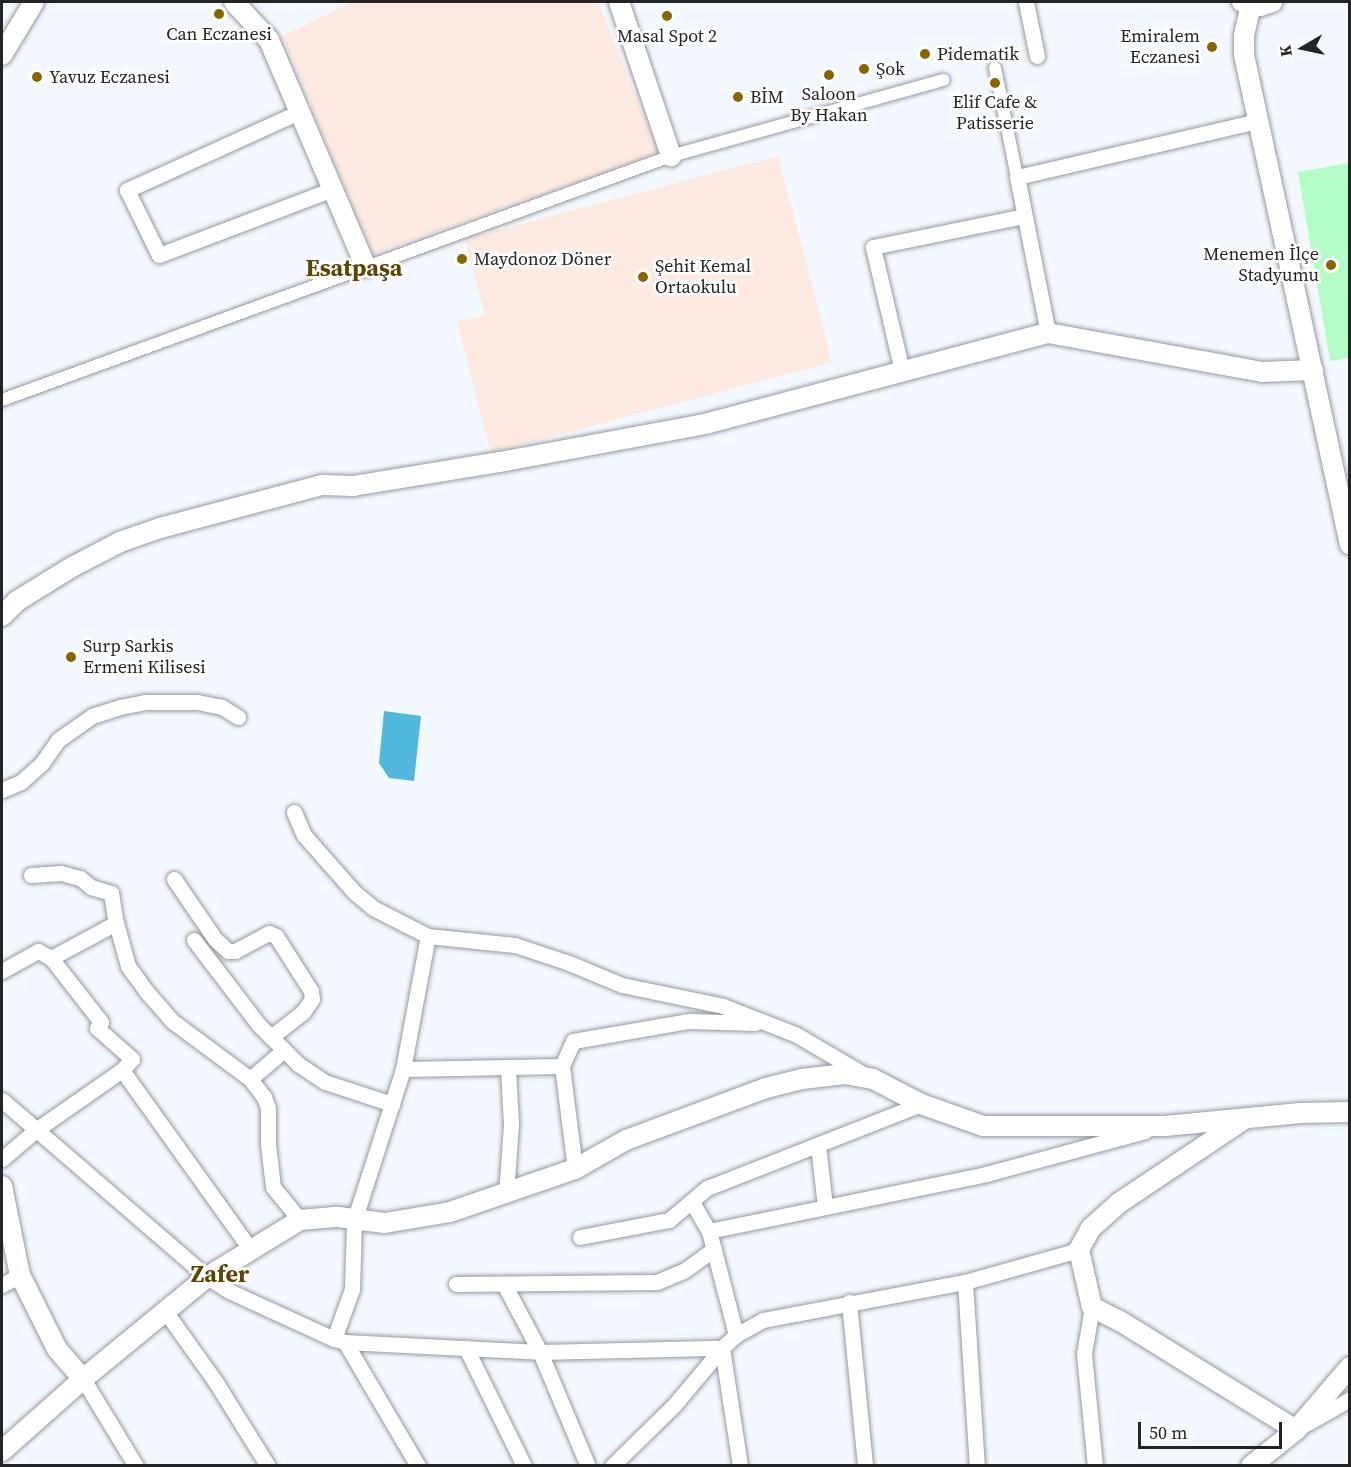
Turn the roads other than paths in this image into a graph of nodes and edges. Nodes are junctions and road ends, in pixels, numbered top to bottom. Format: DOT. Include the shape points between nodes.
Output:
graph roads {
  1 [pos="34,2"];
  2 [pos="234,2"];
  3 [pos="619,2"];
  4 [pos="1026,2"];
  5 [pos="1272,2"];
  6 [pos="1247,3"];
  7 [pos="2,55"];
  8 [pos="1037,56"];
  9 [pos="995,68"];
  10 [pos="944,80"];
  11 [pos="300,111"];
  12 [pos="1257,121"];
  13 [pos="671,156"];
  14 [pos="1017,177"];
  15 [pos="333,189"];
  16 [pos="1024,216"];
  17 [pos="366,267"];
  18 [pos="1048,333"];
  19 [pos="1313,370"];
  20 [pos="902,371"];
  21 [pos="2,400"];
  22 [pos="1350,545"];
  23 [pos="2,616"];
  24 [pos="238,717"];
  25 [pos="2,790"];
  26 [pos="294,812"];
  27 [pos="31,875"];
  28 [pos="174,879"];
  29 [pos="116,923"];
  30 [pos="428,936"];
  31 [pos="194,940"];
  32 [pos="51,958"];
  33 [pos="2,971"];
  34 [pos="770,1025"];
  35 [pos="271,1037"];
  36 [pos="284,1050"];
  37 [pos="562,1066"];
  38 [pos="508,1068"];
  39 [pos="403,1069"];
  40 [pos="122,1070"];
  41 [pos="250,1079"];
  42 [pos="873,1079"];
  43 [pos="2,1100"];
  44 [pos="392,1104"];
  45 [pos="921,1104"];
  46 [pos="1350,1112"];
  47 [pos="1243,1120"];
  48 [pos="1165,1126"];
  49 [pos="36,1130"];
  50 [pos="818,1145"];
  51 [pos="2,1159"];
  52 [pos="575,1169"];
  53 [pos="2,1186"];
  54 [pos="506,1194"];
  55 [pos="692,1202"];
  56 [pos="825,1206"];
  57 [pos="300,1220"];
  58 [pos="354,1221"];
  59 [pos="709,1231"];
  60 [pos="580,1237"];
  61 [pos="714,1249"];
  62 [pos="251,1250"];
  63 [pos="1079,1250"];
  64 [pos="20,1275"];
  65 [pos="207,1277"];
  66 [pos="965,1282"];
  67 [pos="456,1284"];
  68 [pos="504,1284"];
  69 [pos="2,1285"];
  70 [pos="849,1302"];
  71 [pos="1092,1307"];
  72 [pos="165,1311"];
  73 [pos="736,1335"];
  74 [pos="339,1340"];
  75 [pos="466,1348"];
  76 [pos="722,1348"];
  77 [pos="540,1353"];
  78 [pos="1350,1367"];
  79 [pos="83,1379"];
  80 [pos="1350,1399"];
  81 [pos="1296,1430"];
  82 [pos="2,1451"];
  83 [pos="136,1466"];
  84 [pos="268,1466"];
  85 [pos="418,1466"];
  86 [pos="524,1466"];
  87 [pos="588,1466"];
  88 [pos="612,1466"];
  89 [pos="740,1466"];
  90 [pos="865,1466"];
  91 [pos="977,1466"];
  92 [pos="1095,1466"];
  93 [pos="1251,1466"];
  1 -- 7 [label="street"];
  2 -- 11 [label="street" via="269,40"];
  3 -- 13 [label="street"];
  4 -- 8 [label="street"];
  5 -- 6 [label="street"];
  6 -- 12 [label="street" via="1244,55"];
  9 -- 14 [label="street"];
  10 -- 13 [label="street"];
  11 -- 15 [label="street"];
  11 -- 15 [label="street" via="127,190 159,255"];
  12 -- 14 [label="street"];
  12 -- 19 [label="street"];
  13 -- 17 [label="street"];
  14 -- 16 [label="street"];
  15 -- 17 [label="street"];
  16 -- 18 [label="street"];
  16 -- 20 [label="street" via="873,247"];
  17 -- 21 [label="street"];
  18 -- 19 [label="street" via="1262,372"];
  18 -- 20 [label="street"];
  19 -- 22 [label="street"];
  20 -- 23 [label="street" via="705,424 353,486 322,485 160,528 120,542 72,567 17,601"];
  24 -- 25 [label="street" via="222,707 197,702 145,702 120,707 92,716 58,740 42,763 21,782"];
  26 -- 30 [label="street" via="304,835 354,892 374,908"];
  27 -- 29 [label="street" via="61,873 111,893"];
  28 -- 35 [label="street" via="215,939 228,951 236,951 269,933 276,936 311,991 312,999 303,1011"];
  29 -- 32 [label="street"];
  29 -- 41 [label="street" via="128,966 146,991 172,1021"];
  30 -- 34 [label="street" via="515,945 621,985 723,1006"];
  30 -- 39 [label="street"];
  31 -- 35 [label="street"];
  32 -- 33 [label="street" via="38,951"];
  32 -- 40 [label="street" via="101,1022 97,1028 132,1059"];
  34 -- 37 [label="street" via="689,1022 573,1041"];
  34 -- 42 [label="street" via="795,1034"];
  35 -- 36 [label="street"];
  36 -- 41 [label="street"];
  36 -- 44 [label="street" via="325,1082"];
  37 -- 38 [label="street"];
  37 -- 52 [label="street"];
  38 -- 39 [label="street"];
  38 -- 54 [label="street" via="511,1124"];
  39 -- 44 [label="street"];
  40 -- 49 [label="street"];
  40 -- 62 [label="street"];
  41 -- 57 [label="street" via="268,1108 273,1187"];
  42 -- 45 [label="street"];
  42 -- 52 [label="street" via="845,1074 766,1088 626,1140"];
  43 -- 49 [label="street"];
  44 -- 58 [label="street"];
  45 -- 48 [label="street" via="983,1126"];
  45 -- 50 [label="street"];
  46 -- 47 [label="street"];
  47 -- 48 [label="street"];
  47 -- 63 [label="street" via="1119,1203 1091,1228"];
  48 -- 56 [label="street" via="986,1174"];
  49 -- 51 [label="street"];
  49 -- 65 [label="street"];
  50 -- 55 [label="street" via="707,1188"];
  50 -- 56 [label="street"];
  52 -- 54 [label="street"];
  53 -- 64 [label="street"];
  54 -- 58 [label="street" via="450,1212 385,1223"];
  55 -- 59 [label="street"];
  55 -- 60 [label="street" via="669,1220"];
  56 -- 59 [label="street"];
  57 -- 58 [label="street" via="338,1217"];
  57 -- 62 [label="street"];
  58 -- 74 [label="street" via="352,1289"];
  59 -- 61 [label="street"];
  61 -- 68 [label="street" via="685,1270 657,1282"];
  61 -- 73 [label="street"];
  62 -- 65 [label="street"];
  63 -- 66 [label="street"];
  63 -- 71 [label="street"];
  64 -- 69 [label="street"];
  64 -- 79 [label="street" via="57,1349"];
  65 -- 72 [label="street"];
  65 -- 74 [label="street" via="229,1291"];
  66 -- 70 [label="street"];
  66 -- 91 [label="street"];
  67 -- 68 [label="street"];
  68 -- 77 [label="street"];
  70 -- 73 [label="street" via="763,1320"];
  70 -- 90 [label="street"];
  71 -- 81 [label="street"];
  71 -- 92 [label="street" via="1084,1354"];
  72 -- 79 [label="street"];
  72 -- 84 [label="street"];
  73 -- 76 [label="street"];
  74 -- 75 [label="street"];
  74 -- 85 [label="street"];
  75 -- 77 [label="street"];
  75 -- 86 [label="street"];
  76 -- 77 [label="street"];
  76 -- 88 [label="street" via="675,1404"];
  76 -- 89 [label="street"];
  77 -- 87 [label="street"];
  78 -- 81 [label="street"];
  79 -- 82 [label="street"];
  79 -- 83 [label="street"];
  80 -- 81 [label="street"];
  81 -- 93 [label="street"];
}
